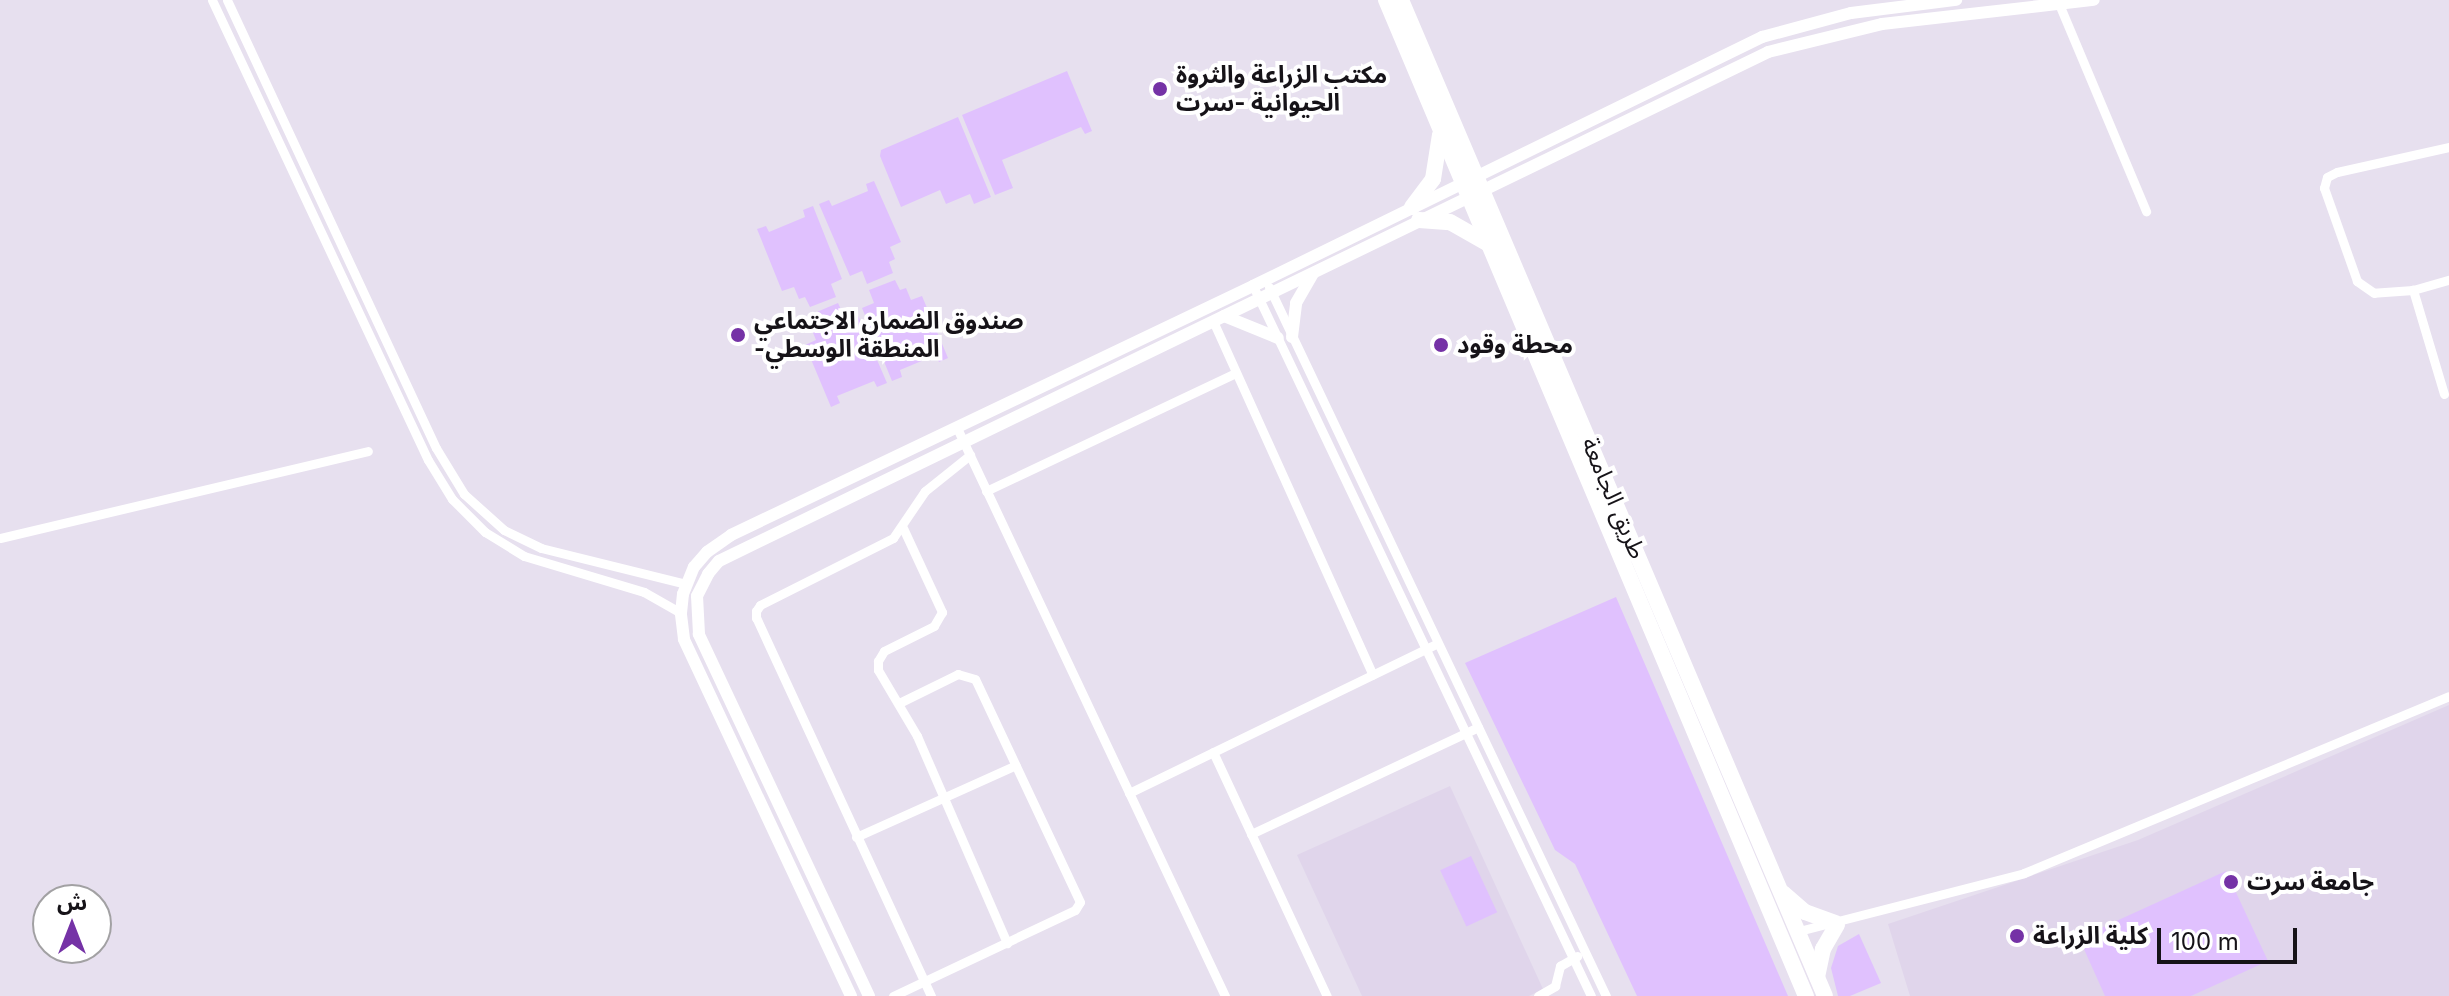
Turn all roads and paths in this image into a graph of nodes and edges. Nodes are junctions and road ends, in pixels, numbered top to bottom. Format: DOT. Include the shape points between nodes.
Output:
graph roads {
  1 [pos="212,0"];
  2 [pos="227,0"];
  3 [pos="1386,0"];
  4 [pos="1401,0"];
  5 [pos="1956,0"];
  6 [pos="2094,0"];
  7 [pos="2059,4"];
  8 [pos="1440,130"];
  9 [pos="2449,147"];
  10 [pos="1473,186"];
  11 [pos="2146,211"];
  12 [pos="1416,213"];
  13 [pos="1489,245"];
  14 [pos="1313,272"];
  15 [pos="2449,280"];
  16 [pos="1259,283"];
  17 [pos="2413,290"];
  18 [pos="1272,293"];
  19 [pos="1259,299"];
  20 [pos="1218,319"];
  21 [pos="1292,337"];
  22 [pos="1278,338"];
  23 [pos="1538,339"];
  24 [pos="1234,374"];
  25 [pos="2444,394"];
  26 [pos="957,428"];
  27 [pos="963,440"];
  28 [pos="368,451"];
  29 [pos="970,455"];
  30 [pos="986,491"];
  31 [pos="903,528"];
  32 [pos="0,538"];
  33 [pos="700,559"];
  34 [pos="711,569"];
  35 [pos="686,584"];
  36 [pos="1652,611"];
  37 [pos="681,613"];
  38 [pos="696,613"];
  39 [pos="1438,643"];
  40 [pos="1426,649"];
  41 [pos="1373,675"];
  42 [pos="2449,696"];
  43 [pos="899,703"];
  44 [pos="1478,727"];
  45 [pos="1466,733"];
  46 [pos="1213,752"];
  47 [pos="1016,765"];
  48 [pos="1129,793"];
  49 [pos="941,798"];
  50 [pos="1251,834"];
  51 [pos="856,837"];
  52 [pos="1779,889"];
  53 [pos="1841,923"];
  54 [pos="1791,937"];
  55 [pos="1007,943"];
  56 [pos="1585,953"];
  57 [pos="1573,958"];
  58 [pos="1817,978"];
  59 [pos="924,981"];
  60 [pos="851,996"];
  61 [pos="869,996"];
  62 [pos="893,996"];
  63 [pos="931,996"];
  64 [pos="1225,996"];
  65 [pos="1327,996"];
  66 [pos="1538,996"];
  67 [pos="1591,996"];
  68 [pos="1606,996"];
  69 [pos="1806,996"];
  70 [pos="1825,996"];
  1 -- 37 [label="street" via="428,460 452,499 485,532 524,556 644,592"];
  2 -- 35 [label="street" via="456,484 493,522 528,543"];
  3 -- 8 [label="highway, طريق الجامعة"];
  4 -- 10 [label="highway, طريق الجامعة"];
  5 -- 10 [label="street" via="1851,13 1762,37"];
  6 -- 7 [label="street"];
  7 -- 10 [label="street" via="1868,27 1768,52"];
  7 -- 11 [label="street"];
  8 -- 10 [label="highway, طريق الجامعة"];
  8 -- 12 [label="highway" via="1433,179"];
  9 -- 17 [label="street" via="2337,172 2324,182 2357,281 2374,293"];
  10 -- 12 [label="street"];
  10 -- 13 [label="highway, طريق الجامعة"];
  10 -- 23 [label="highway, طريق الجامعة"];
  12 -- 13 [label="highway" via="1462,227"];
  12 -- 14 [label="street"];
  12 -- 16 [label="street"];
  13 -- 23 [label="highway, طريق الجامعة"];
  14 -- 18 [label="street"];
  14 -- 21 [label="street" via="1296,303"];
  15 -- 17 [label="street"];
  16 -- 18 [label="street"];
  16 -- 19 [label="street"];
  16 -- 26 [label="street"];
  17 -- 25 [label="street"];
  18 -- 19 [label="street"];
  18 -- 21 [label="street"];
  19 -- 20 [label="street"];
  19 -- 22 [label="street"];
  20 -- 22 [label="street" via="1242,320"];
  20 -- 24 [label="street"];
  20 -- 27 [label="street"];
  21 -- 39 [label="street"];
  22 -- 40 [label="street"];
  23 -- 36 [label="highway, طريق الجامعة"];
  24 -- 30 [label="street"];
  24 -- 41 [label="street"];
  26 -- 27 [label="street"];
  26 -- 33 [label="street" via="731,535"];
  27 -- 29 [label="street"];
  27 -- 34 [label="street" via="732,552"];
  28 -- 32 [label="street"];
  29 -- 30 [label="street"];
  29 -- 31 [label="street" via="925,491"];
  30 -- 48 [label="street"];
  31 -- 43 [label="street" via="942,612 934,626 879,657 878,670"];
  31 -- 51 [label="street" via="887,542 756,611"];
  33 -- 34 [label="street"];
  33 -- 35 [label="street"];
  34 -- 38 [label="street" via="700,588"];
  35 -- 37 [label="street"];
  36 -- 52 [label="highway, طريق الجامعة"];
  36 -- 54 [label="highway, طريق الجامعة"];
  37 -- 38 [label="street"];
  37 -- 60 [label="street" via="687,647"];
  38 -- 61 [label="street" via="702,641"];
  39 -- 40 [label="street"];
  39 -- 44 [label="street"];
  40 -- 41 [label="street"];
  40 -- 45 [label="street"];
  41 -- 46 [label="street"];
  42 -- 53 [label="street" via="2050,864"];
  43 -- 47 [label="street" via="958,674 969,675"];
  43 -- 49 [label="street"];
  44 -- 45 [label="street"];
  44 -- 56 [label="street"];
  45 -- 50 [label="street"];
  45 -- 57 [label="street"];
  46 -- 48 [label="street"];
  46 -- 50 [label="street"];
  47 -- 49 [label="street"];
  47 -- 55 [label="street" via="1080,902 1075,910"];
  48 -- 64 [label="street"];
  49 -- 51 [label="street"];
  49 -- 55 [label="street"];
  50 -- 65 [label="street"];
  51 -- 59 [label="street"];
  52 -- 53 [label="highway" via="1805,912"];
  52 -- 54 [label="highway, طريق الجامعة"];
  53 -- 54 [label="street"];
  53 -- 58 [label="highway" via="1823,949"];
  54 -- 58 [label="highway, طريق الجامعة"];
  54 -- 69 [label="highway, طريق الجامعة"];
  55 -- 59 [label="street"];
  56 -- 57 [label="street"];
  56 -- 68 [label="street"];
  57 -- 66 [label="street" via="1560,966 1555,986"];
  57 -- 67 [label="street"];
  58 -- 70 [label="highway, طريق الجامعة"];
  59 -- 62 [label="street"];
  59 -- 63 [label="street"];
}
